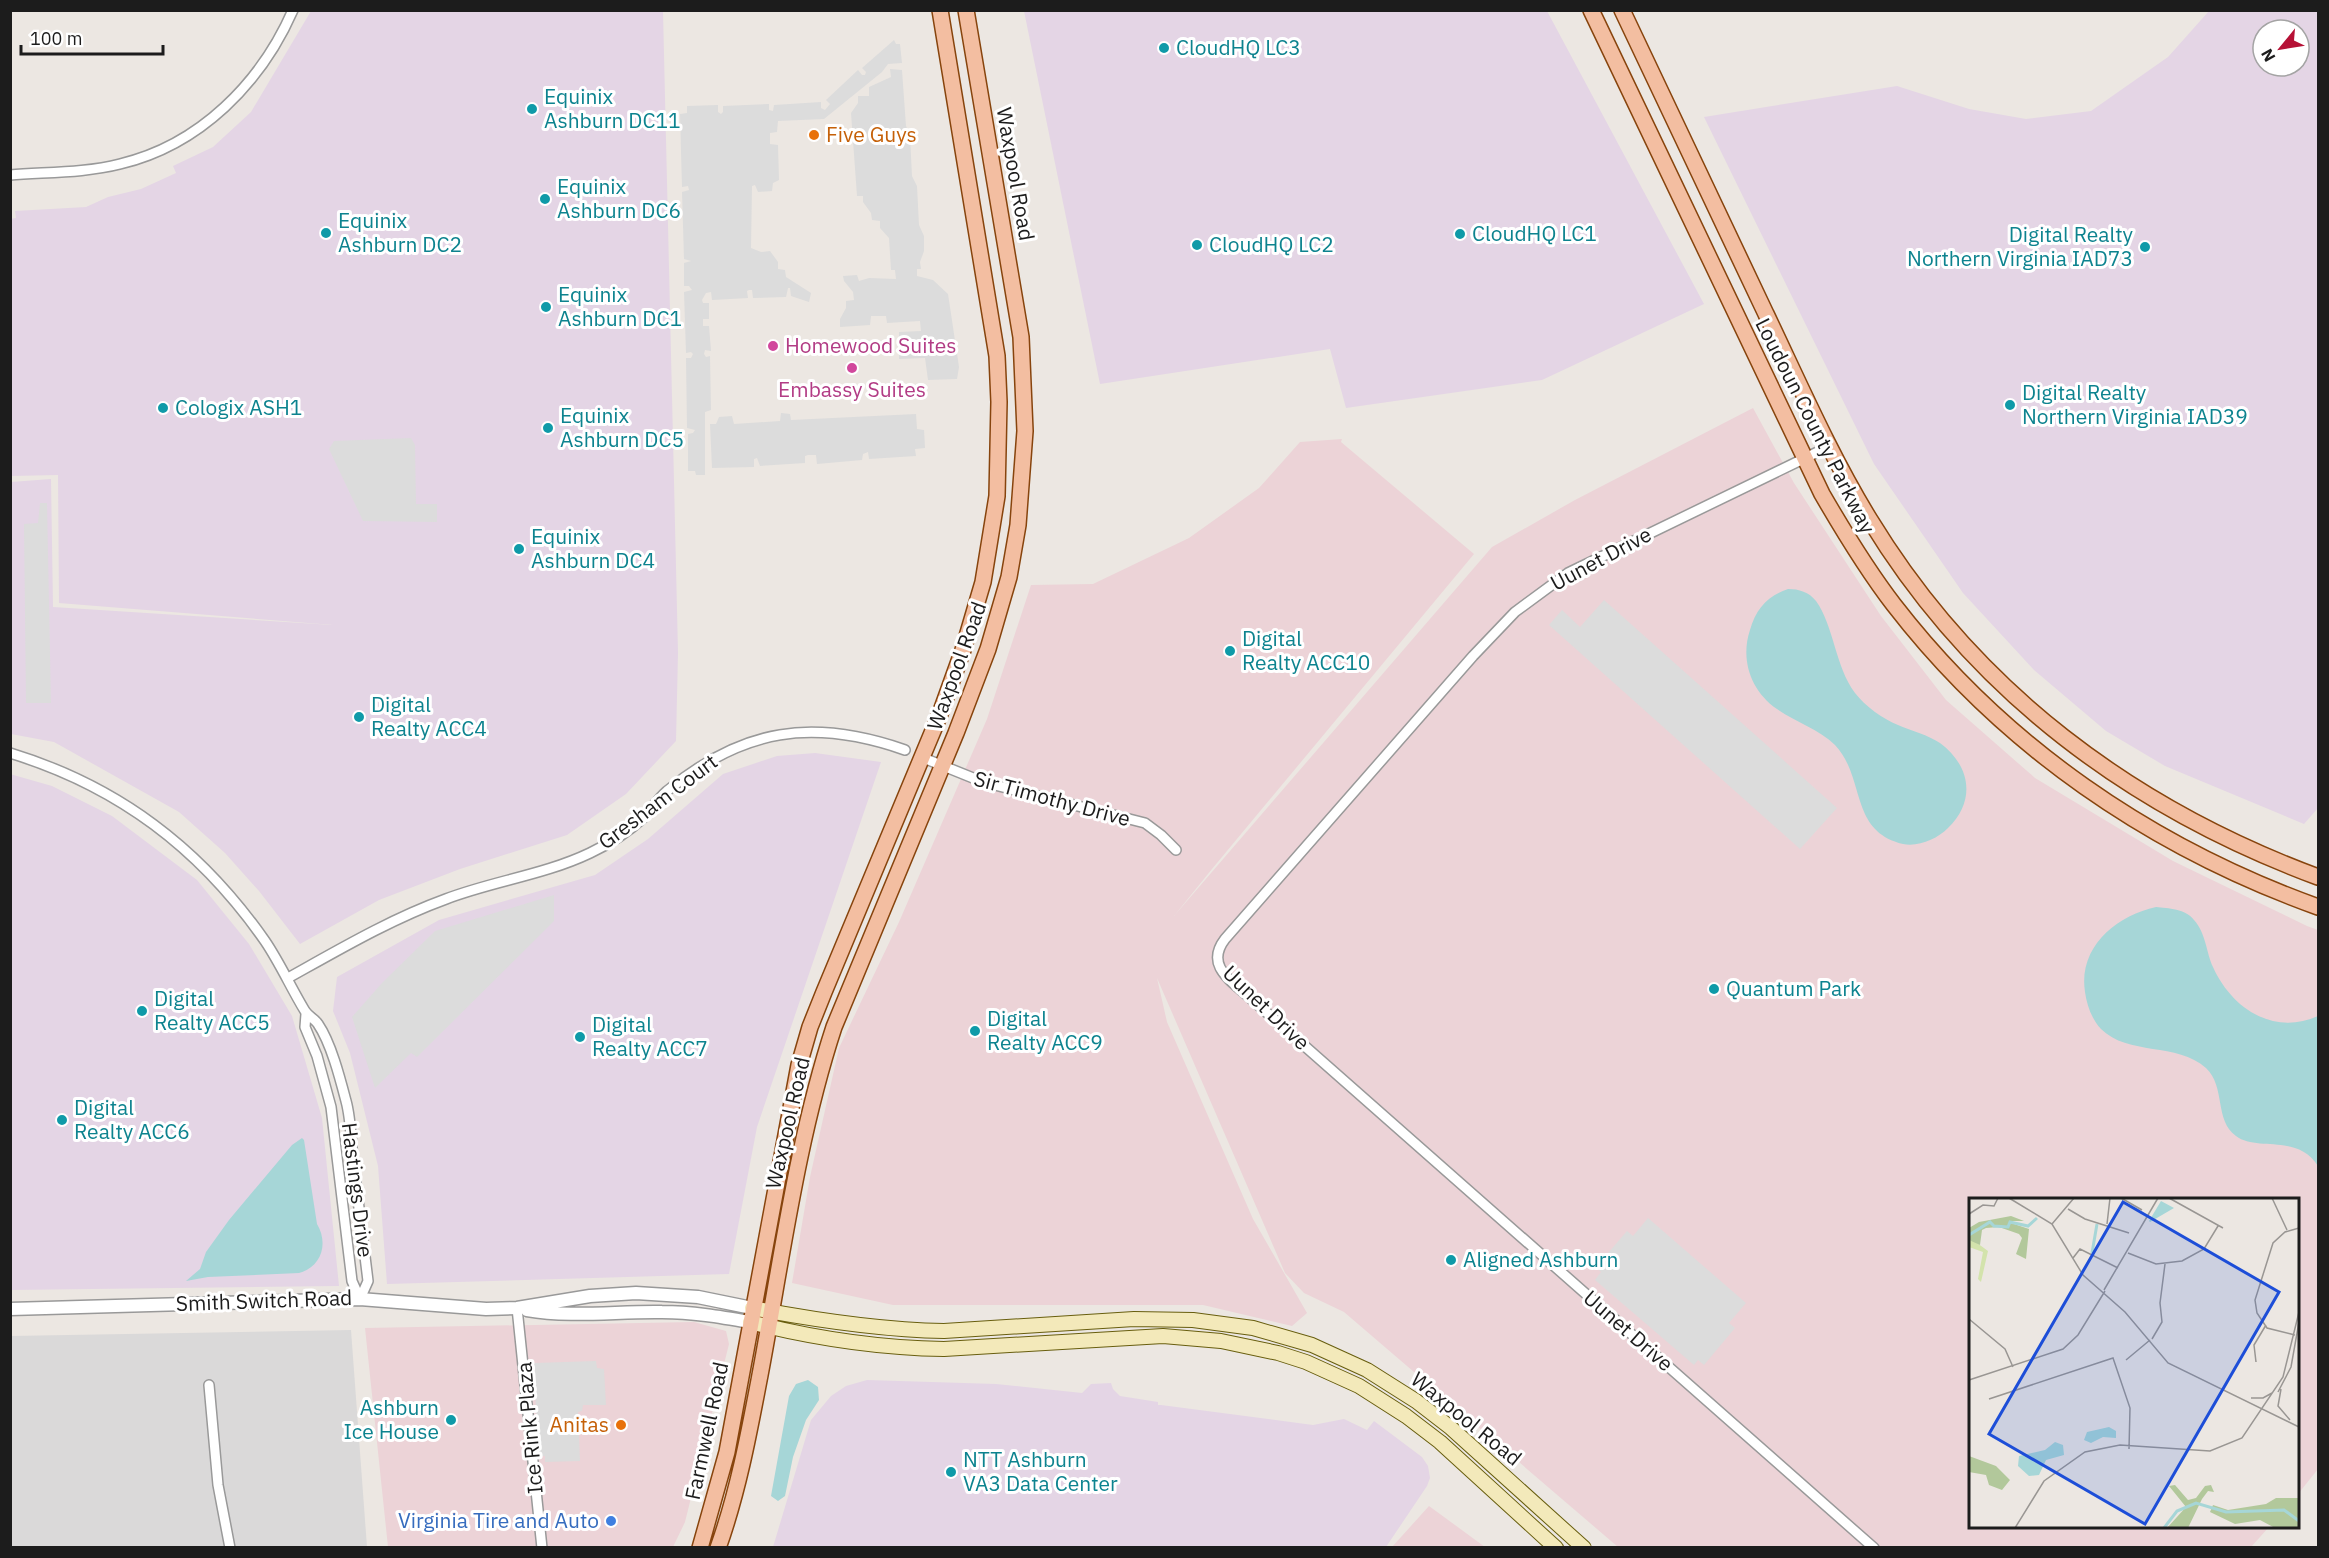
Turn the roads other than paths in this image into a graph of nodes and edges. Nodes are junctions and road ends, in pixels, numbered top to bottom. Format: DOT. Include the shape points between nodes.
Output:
graph roads {
  1 [pos="293,10"];
  2 [pos="940,10"];
  3 [pos="966,10"];
  4 [pos="1591,10"];
  5 [pos="1622,10"];
  6 [pos="10,175"];
  7 [pos="1830,446"];
  8 [pos="1803,458"];
  9 [pos="905,750"];
  10 [pos="10,753"];
  11 [pos="921,757"];
  12 [pos="942,766"];
  13 [pos="1176,850"];
  14 [pos="2319,878"];
  15 [pos="2319,907"];
  16 [pos="288,978"];
  17 [pos="306,1014"];
  18 [pos="360,1299"];
  19 [pos="517,1308"];
  20 [pos="10,1309"];
  21 [pos="751,1315"];
  22 [pos="770,1319"];
  23 [pos="209,1385"];
  24 [pos="230,1548"];
  25 [pos="542,1548"];
  26 [pos="700,1548"];
  27 [pos="718,1548"];
  28 [pos="1556,1548"];
  29 [pos="1584,1548"];
  30 [pos="1874,1548"];
  1 -- 6 [label="street" via="276,44 248,84 185,137 152,154 115,165"];
  2 -- 11 [label="main road, Waxpool Road" via="997,356 999,454 997,496 976,609"];
  3 -- 12 [label="main road, Waxpool Road" via="1019,328 1025,435 1018,525 1001,609"];
  4 -- 8 [label="main road, Loudoun County Parkway"];
  5 -- 7 [label="main road, Loudoun County Parkway"];
  7 -- 8 [label="street, Uunet Drive"];
  7 -- 14 [label="main road, Loudoun County Parkway" via="1870,520 1919,592 1975,657 2038,718 2091,760 2166,808 2223,838"];
  8 -- 15 [label="main road, Loudoun County Parkway" via="1844,532 1892,603 1949,670 2011,731 2090,793 2153,832 2233,872"];
  8 -- 30 [label="street, Uunet Drive" via="1568,573 1515,612 1225,939 1217,960 1224,974 1248,996"];
  9 -- 16 [label="street, Gresham Court" via="858,735 826,732 760,738 688,774 632,827 598,849 554,867 433,904 371,931"];
  10 -- 16 [label="street, Hastings Drive" via="94,786 170,836 234,901"];
  11 -- 12 [label="street, Sir Timothy Drive"];
  11 -- 21 [label="main road, Waxpool Road" via="810,1027 799,1065"];
  12 -- 13 [label="street, Sir Timothy Drive" via="992,785 1145,823"];
  12 -- 22 [label="main road, Waxpool Road" via="834,1027 822,1065"];
  16 -- 17 [label="street, Hastings Drive"];
  17 -- 18 [label="street, Hastings Drive" via="305,1027 331,1107 352,1281"];
  17 -- 18 [label="street, Hastings Drive" via="321,1028 346,1102 368,1281"];
  18 -- 19 [label="street, Smith Switch Road"];
  18 -- 20 [label="street, Smith Switch Road"];
  19 -- 21 [label="street, Smith Switch Road" via="550,1314"];
  19 -- 21 [label="street, Smith Switch Road" via="636,1293 698,1297"];
  19 -- 25 [label="street, Ice Rink Plaza"];
  21 -- 22 [label="main road, Waxpool Road"];
  21 -- 26 [label="main road, Farmwell Road" via="727,1452"];
  22 -- 27 [label="main road, Farmwell Road" via="747,1445"];
  22 -- 28 [label="main road, Waxpool Road" via="879,1346 944,1349 1163,1336 1221,1341 1278,1353 1350,1382 1406,1416"];
  22 -- 29 [label="main road, Waxpool Road" via="914,1331 1163,1318 1223,1323 1283,1336 1367,1370 1416,1401"];
  23 -- 24 [label="street" via="218,1485"];
}
